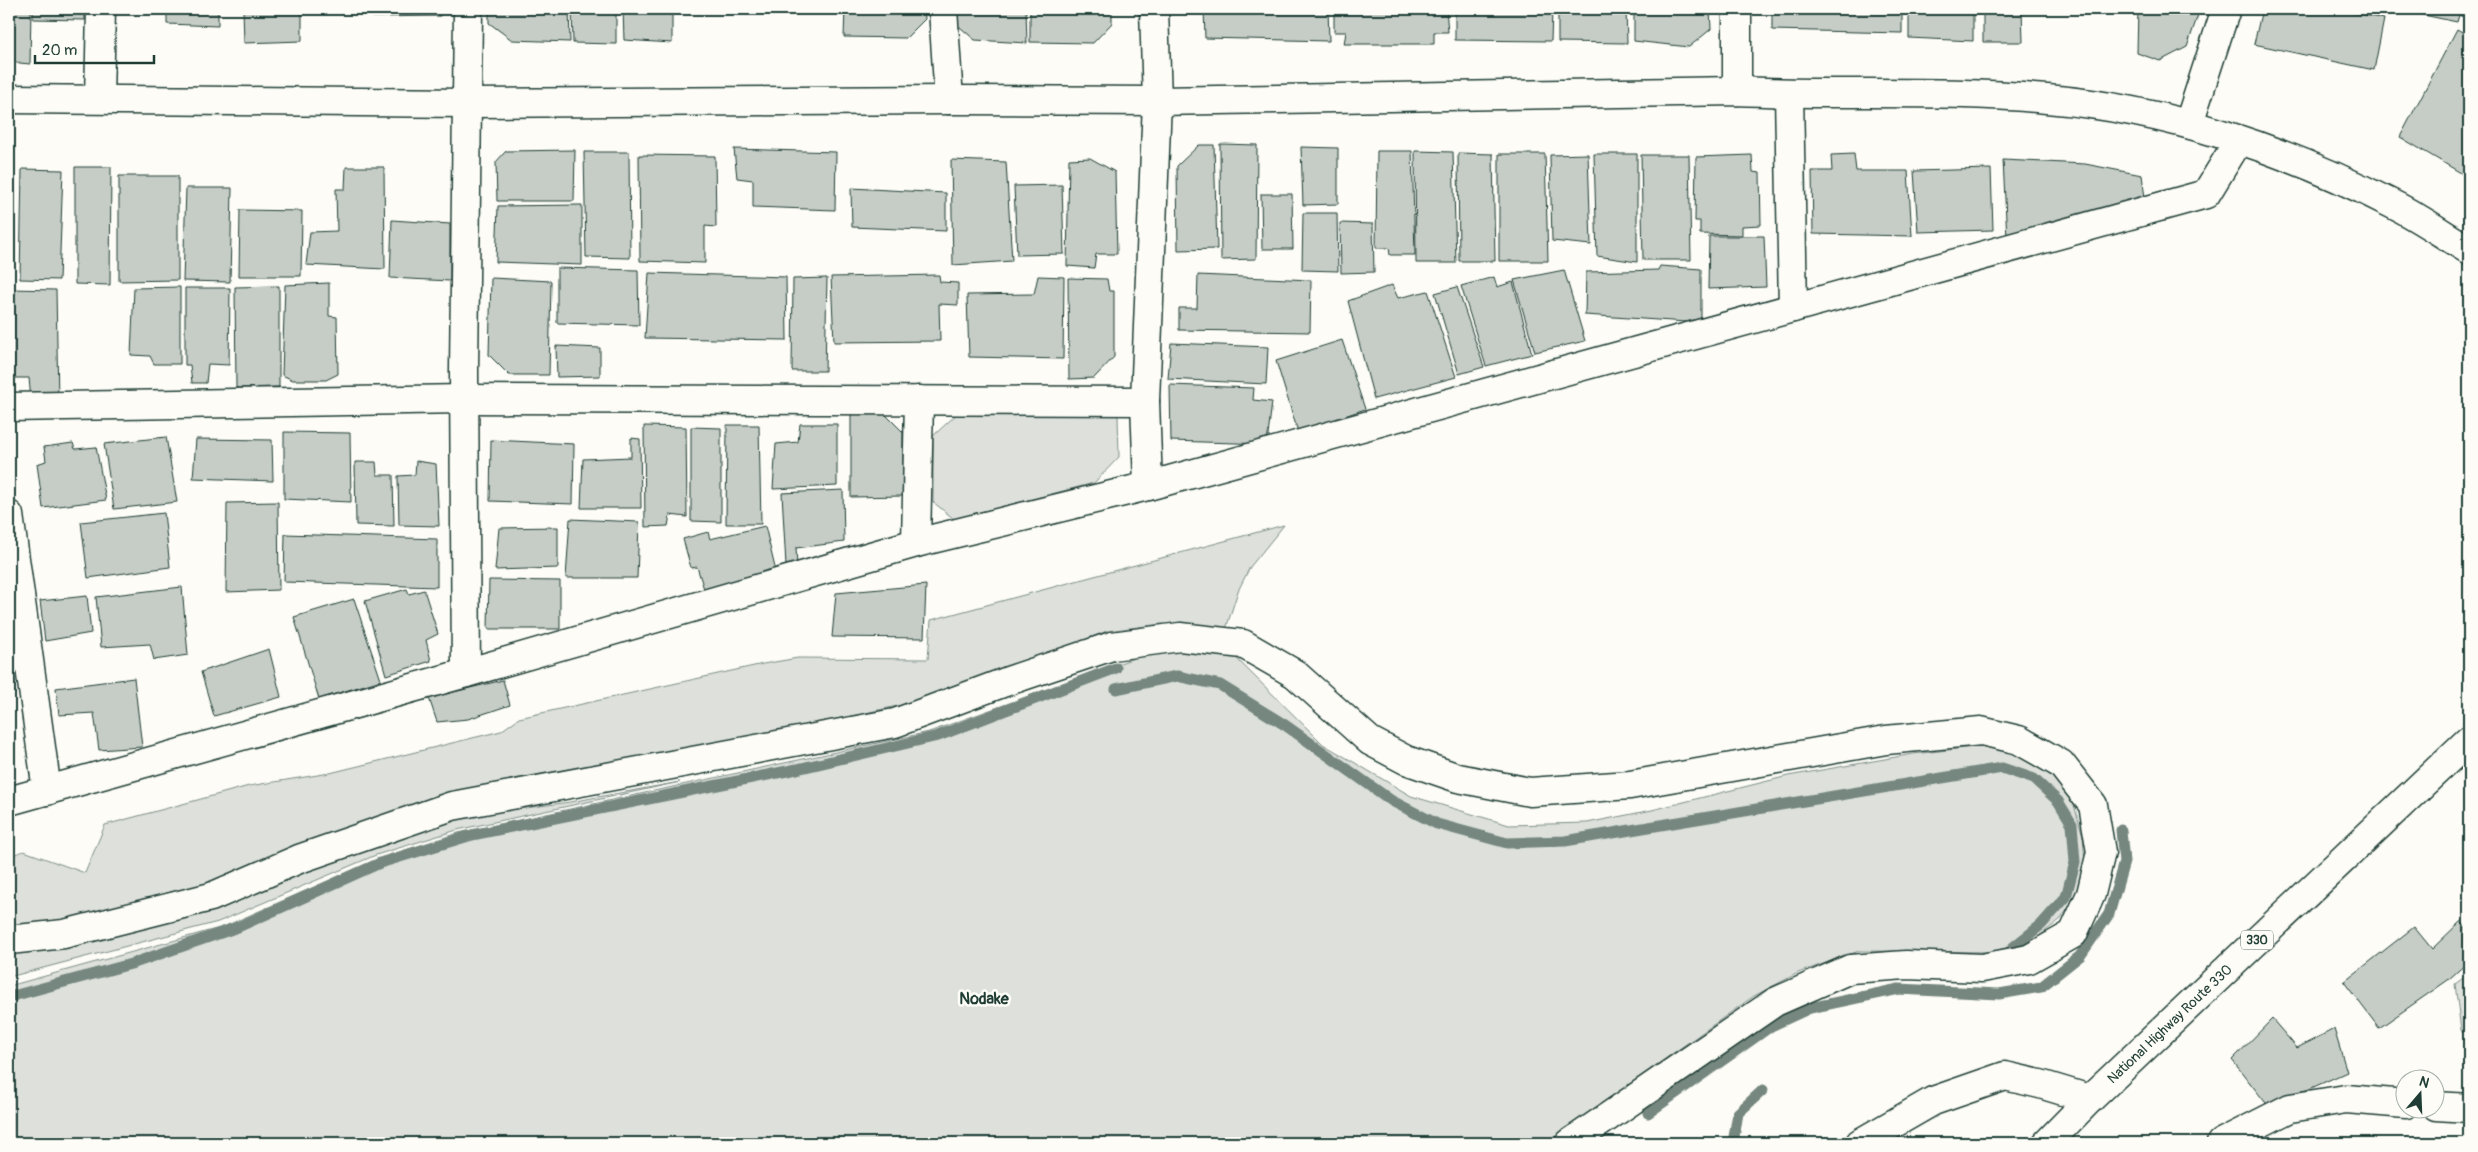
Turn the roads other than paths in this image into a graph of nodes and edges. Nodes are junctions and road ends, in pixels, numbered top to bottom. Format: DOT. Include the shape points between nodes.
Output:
graph roads {
  1 [pos="102,9"];
  2 [pos="468,9"];
  3 [pos="943,9"];
  4 [pos="1154,9"];
  5 [pos="1737,9"];
  6 [pos="2226,9"];
  7 [pos="1737,91"];
  8 [pos="1789,94"];
  9 [pos="9,99"];
  10 [pos="99,99"];
  11 [pos="949,100"];
  12 [pos="1157,101"];
  13 [pos="468,103"];
  14 [pos="2189,123"];
  15 [pos="2239,140"];
  16 [pos="2469,250"];
  17 [pos="1793,308"];
  18 [pos="464,399"];
  19 [pos="919,400"];
  20 [pos="1145,401"];
  21 [pos="9,407"];
  22 [pos="1148,486"];
  23 [pos="9,515"];
  24 [pos="916,543"];
  25 [pos="466,673"];
  26 [pos="2469,740"];
  27 [pos="47,792"];
  28 [pos="9,801"];
  29 [pos="9,940"];
  30 [pos="2090,1098"];
  31 [pos="2396,1103"];
  32 [pos="2446,1107"];
  33 [pos="2469,1108"];
  34 [pos="1570,1143"];
  35 [pos="1860,1143"];
  36 [pos="2046,1143"];
  37 [pos="2221,1143"];
  1 -- 10 [label="main road"];
  2 -- 13 [label="main road"];
  3 -- 11 [label="main road"];
  4 -- 12 [label="main road"];
  5 -- 7 [label="main road"];
  6 -- 14 [label="main road"];
  7 -- 8 [label="main road"];
  7 -- 12 [label="main road"];
  8 -- 14 [label="main road" via="1938,92 2048,99 2154,114"];
  8 -- 17 [label="main road"];
  9 -- 10 [label="main road"];
  10 -- 13 [label="main road"];
  11 -- 12 [label="main road"];
  11 -- 13 [label="main road"];
  12 -- 20 [label="main road"];
  13 -- 18 [label="main road"];
  14 -- 15 [label="main road"];
  15 -- 16 [label="main road" via="2394,205"];
  15 -- 17 [label="main road" via="2206,194"];
  17 -- 22 [label="main road"];
  18 -- 19 [label="main road"];
  18 -- 21 [label="main road"];
  18 -- 25 [label="main road"];
  19 -- 20 [label="main road"];
  19 -- 24 [label="main road"];
  20 -- 22 [label="main road"];
  22 -- 24 [label="main road"];
  23 -- 27 [label="main road"];
  24 -- 25 [label="main road"];
  25 -- 27 [label="main road"];
  26 -- 30 [label="main road, National Highway Route 330 / 330"];
  27 -- 28 [label="main road"];
  29 -- 34 [label="main road" via="64,934 211,897 299,859 452,806 895,723 1112,646 1180,637 1242,644 1296,674 1370,741 1406,760 1458,778 1530,792 1630,785 1886,740 1981,731 2019,740 2061,764 2093,805 2101,852 2091,894 2072,934 2029,959 1982,968 1906,966 1850,969 1774,1002"];
  30 -- 35 [label="main road" via="2005,1076 1933,1101"];
  30 -- 36 [label="main road, National Highway Route 330 / 330"];
  31 -- 37 [label="main road" via="2346,1099 2290,1108"];
  32 -- 33 [label="main road"];
}
